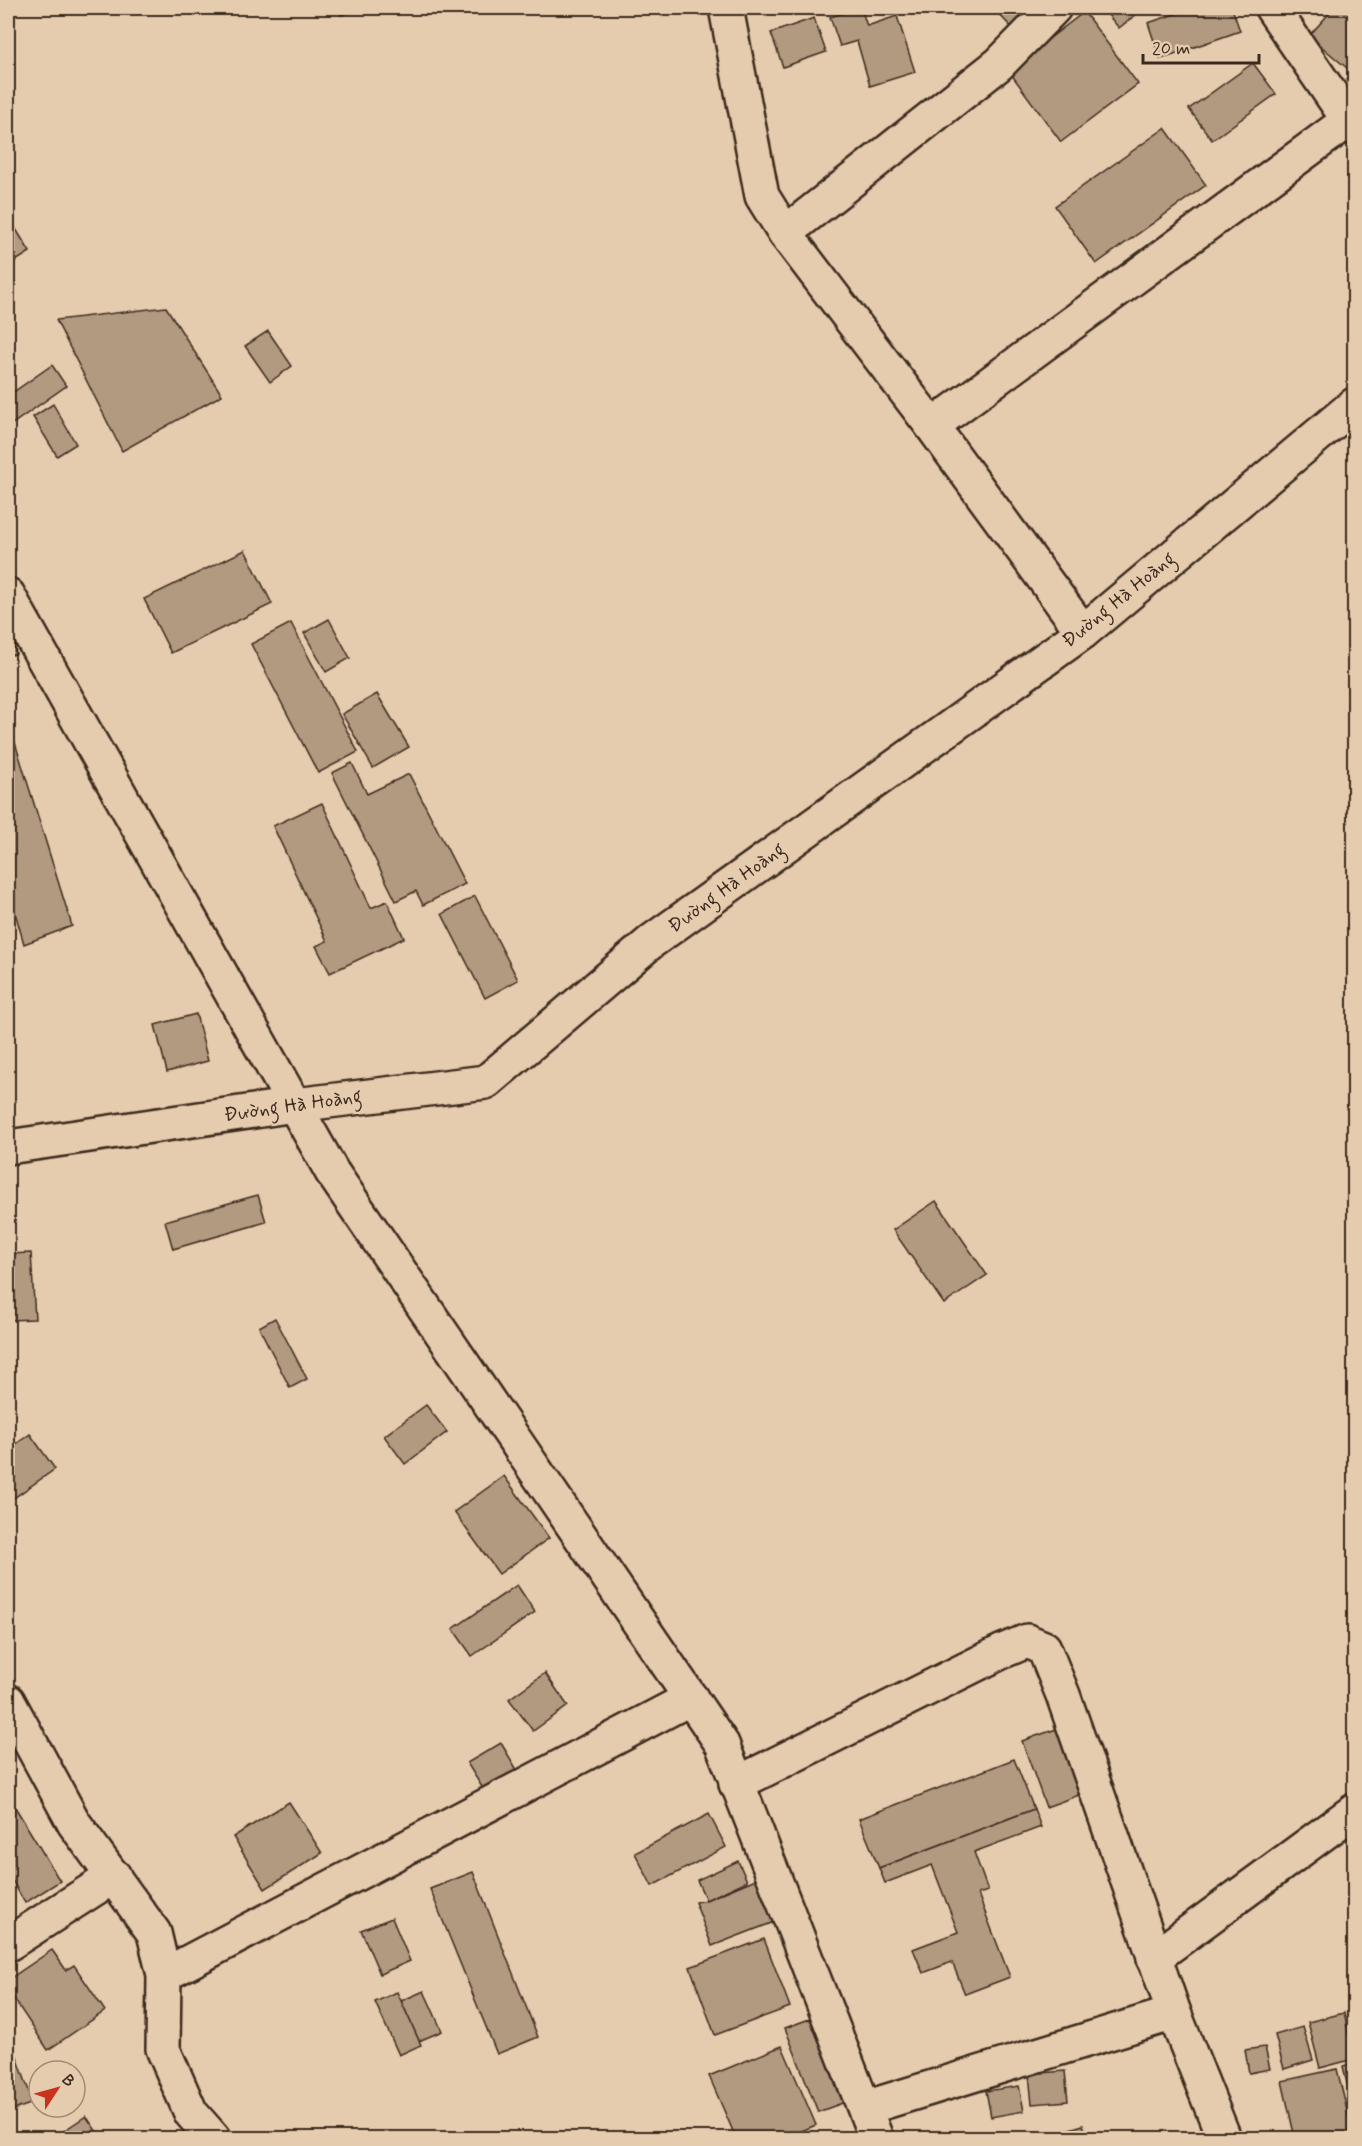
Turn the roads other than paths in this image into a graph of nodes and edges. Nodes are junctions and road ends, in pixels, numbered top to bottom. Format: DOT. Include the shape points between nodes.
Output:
graph roads {
  1 [pos="726,8"];
  2 [pos="1054,8"];
  3 [pos="1272,8"];
  4 [pos="1352,124"];
  5 [pos="785,232"];
  6 [pos="1354,405"];
  7 [pos="932,426"];
  8 [pos="8,595"];
  9 [pos="1083,632"];
  10 [pos="295,1105"];
  11 [pos="8,1147"];
  12 [pos="691,1698"];
  13 [pos="8,1701"];
  14 [pos="736,1784"];
  15 [pos="1354,1811"];
  16 [pos="114,1876"];
  17 [pos="8,1944"];
  18 [pos="1154,1958"];
  19 [pos="164,1975"];
  20 [pos="1173,2013"];
  21 [pos="865,2108"];
  22 [pos="213,2139"];
  23 [pos="876,2139"];
  24 [pos="1224,2139"];
  1 -- 5 [label="street" via="762,196"];
  2 -- 5 [label="street" via="999,64"];
  3 -- 4 [label="street"];
  4 -- 7 [label="street"];
  5 -- 7 [label="street"];
  6 -- 9 [label="street, Đường Hà Hoàng"];
  7 -- 9 [label="street"];
  8 -- 10 [label="street"];
  9 -- 10 [label="street, Đường Hà Hoàng" via="652,941 486,1082"];
  10 -- 11 [label="street, Đường Hà Hoàng"];
  10 -- 12 [label="street" via="332,1172"];
  12 -- 14 [label="street" via="722,1744"];
  12 -- 19 [label="street"];
  13 -- 16 [label="street" via="74,1823"];
  14 -- 18 [label="street" via="1027,1641 1044,1648"];
  14 -- 21 [label="street"];
  15 -- 18 [label="street"];
  16 -- 17 [label="street"];
  16 -- 19 [label="street" via="154,1933"];
  18 -- 20 [label="street"];
  19 -- 22 [label="street" via="163,2049 191,2113"];
  20 -- 21 [label="street"];
  20 -- 24 [label="street"];
  21 -- 23 [label="street"];
}
